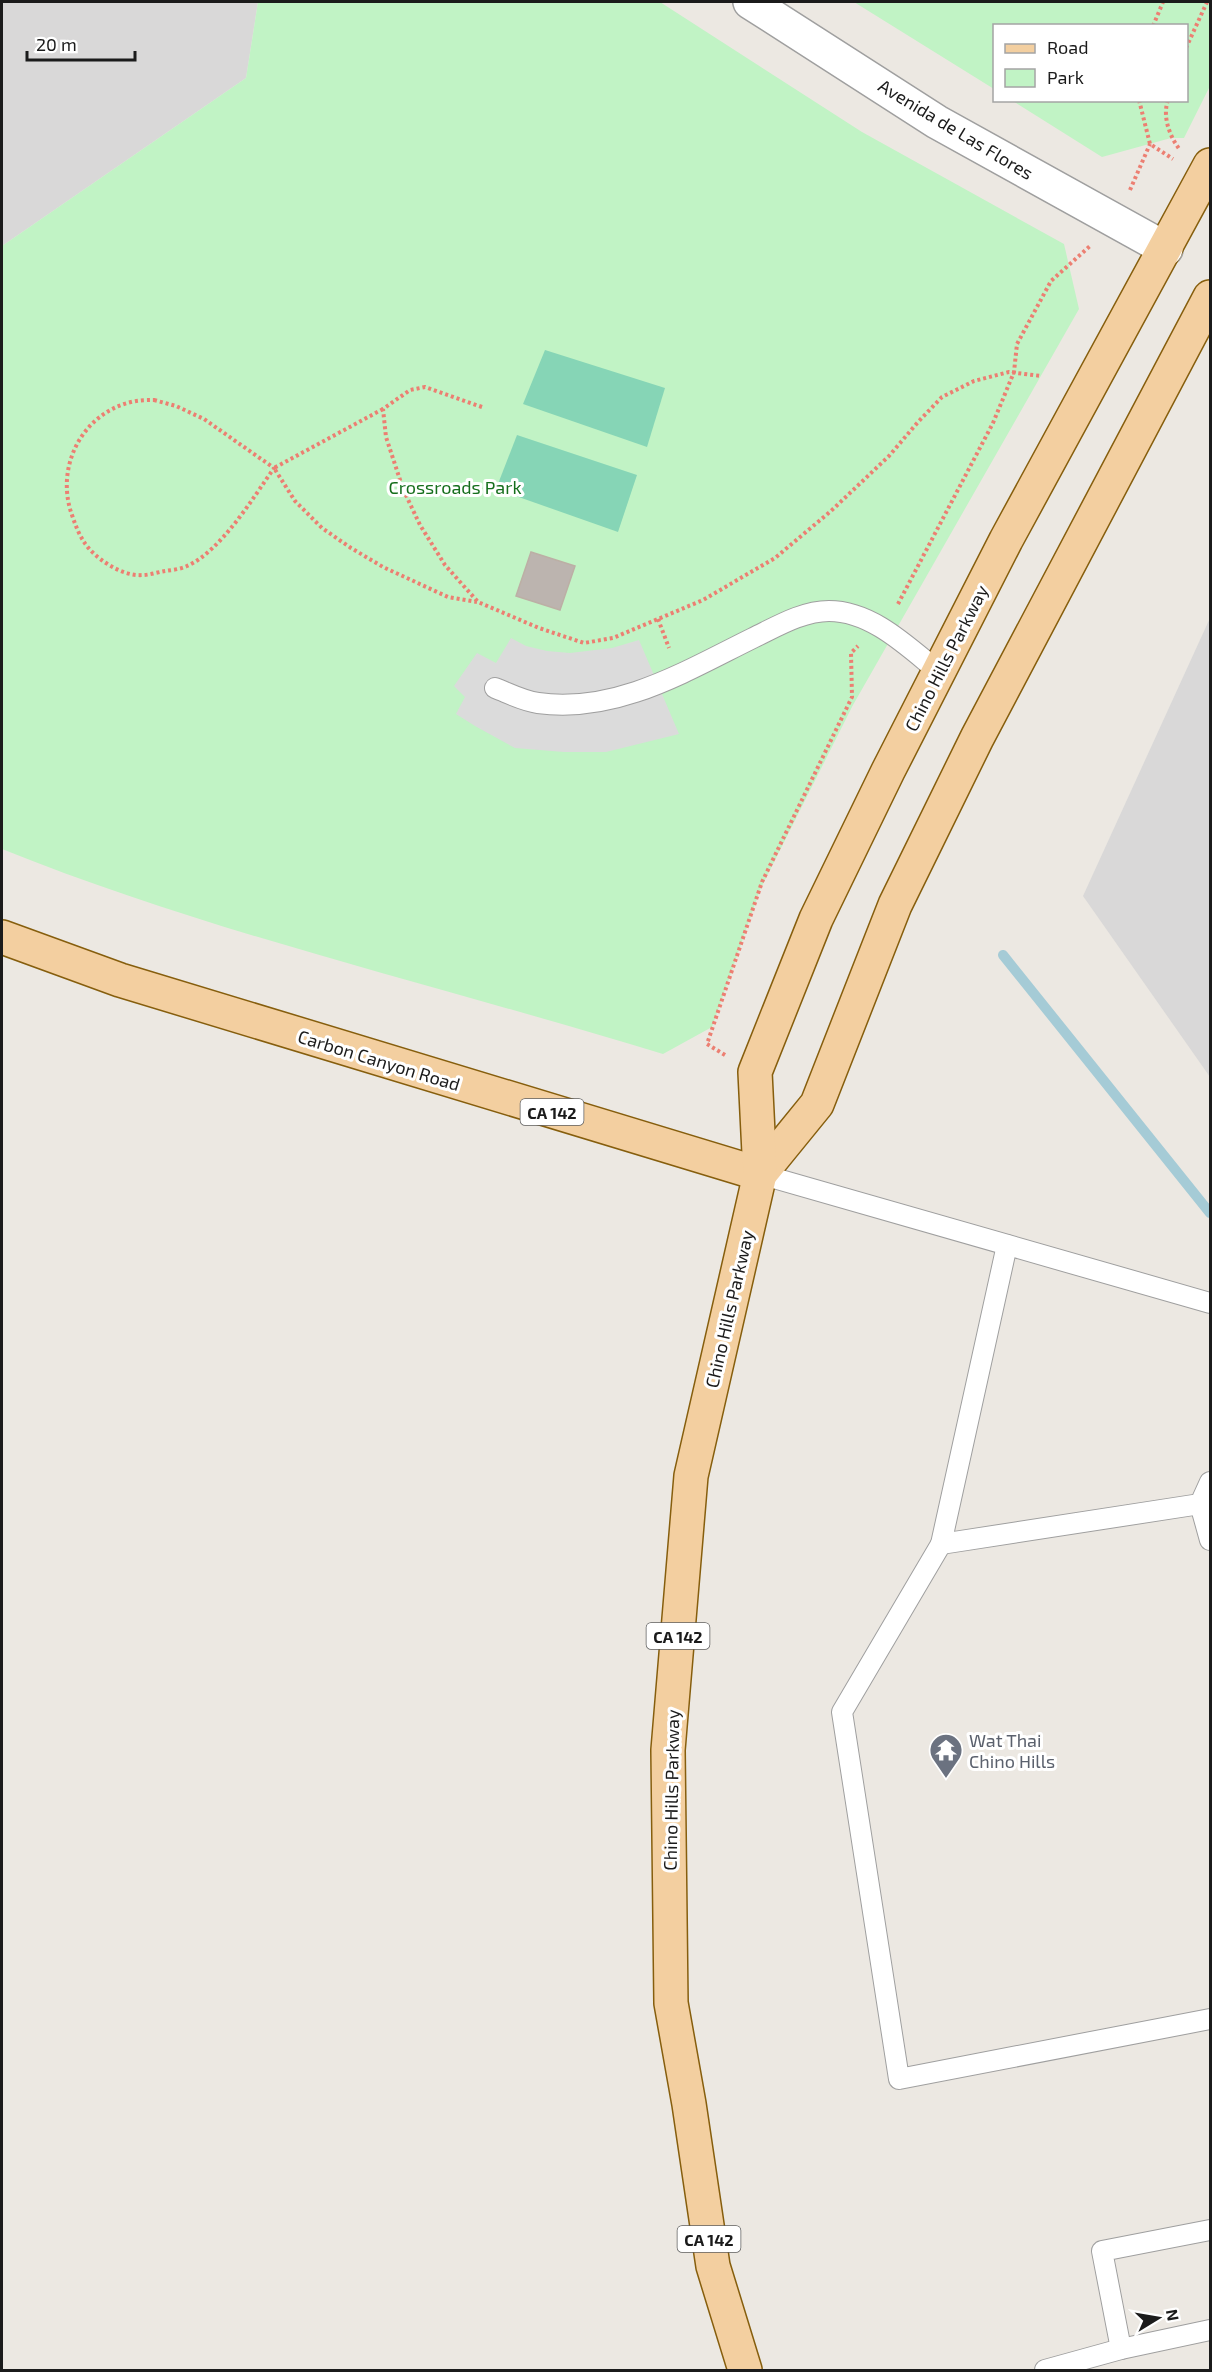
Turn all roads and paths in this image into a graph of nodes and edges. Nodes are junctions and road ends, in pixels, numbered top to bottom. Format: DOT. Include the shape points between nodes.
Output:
graph roads {
  1 [pos="750,2"];
  2 [pos="1163,2"];
  3 [pos="1207,2"];
  4 [pos="1154,24"];
  5 [pos="1188,44"];
  6 [pos="1140,102"];
  7 [pos="1167,102"];
  8 [pos="1150,144"];
  9 [pos="1207,172"];
  10 [pos="1117,222"];
  11 [pos="1166,249"];
  12 [pos="1210,297"];
  13 [pos="1041,376"];
  14 [pos="482,406"];
  15 [pos="383,409"];
  16 [pos="274,468"];
  17 [pos="478,602"];
  18 [pos="939,672"];
  19 [pos="495,688"];
  20 [pos="2,937"];
  21 [pos="760,1174"];
  22 [pos="1007,1245"];
  23 [pos="1210,1304"];
  24 [pos="1210,1482"];
  25 [pos="1200,1504"];
  26 [pos="1210,1540"];
  27 [pos="941,1544"];
  28 [pos="1210,2019"];
  29 [pos="1210,2230"];
  30 [pos="1210,2330"];
  31 [pos="1121,2349"];
  32 [pos="745,2370"];
  33 [pos="1045,2370"];
  1 -- 10 [label="street, Avenida de Las Flores" via="937,122"];
  2 -- 4 [label="path"];
  3 -- 5 [label="path"];
  6 -- 8 [label="path"];
  7 -- 9 [label="path" via="1165,109 1171,138"];
  8 -- 9 [label="path"];
  8 -- 10 [label="path"];
  9 -- 11 [label="main road, Chino Hills Parkway"];
  10 -- 11 [label="street, Avenida de Las Flores"];
  11 -- 18 [label="main road, Chino Hills Parkway" via="1006,540"];
  12 -- 21 [label="main road, Chino Hills Parkway" via="977,738 895,904 818,1104"];
  13 -- 17 [label="path" via="1009,372 974,381 942,398 889,456 775,558 703,600 613,639 584,643"];
  14 -- 15 [label="path" via="425,387 410,390"];
  15 -- 16 [label="path"];
  15 -- 17 [label="path" via="386,437 420,525 445,565"];
  16 -- 16 [label="path" via="204,419 154,400 132,401 113,408 86,428 70,455 65,481 79,536 93,554 119,571 143,575 187,566 207,553 236,522"];
  16 -- 17 [label="path" via="295,501 322,528 351,548 448,597"];
  18 -- 19 [label="lane" via="867,619 830,611 798,616 666,680 611,699 537,703"];
  18 -- 21 [label="main road, Chino Hills Parkway" via="816,919 754,1072"];
  20 -- 21 [label="main road, Carbon Canyon Road / CA 142" via="120,981"];
  21 -- 22 [label="lane"];
  21 -- 32 [label="main road, Chino Hills Parkway / CA 142" via="691,1476 668,1749 671,2003 713,2266"];
  22 -- 23 [label="lane"];
  22 -- 27 [label="lane"];
  24 -- 25 [label="lane"];
  25 -- 26 [label="lane"];
  25 -- 27 [label="lane"];
  27 -- 28 [label="lane" via="842,1712 899,2079"];
  29 -- 31 [label="lane" via="1102,2251"];
  30 -- 31 [label="lane"];
  31 -- 33 [label="lane"];
}
